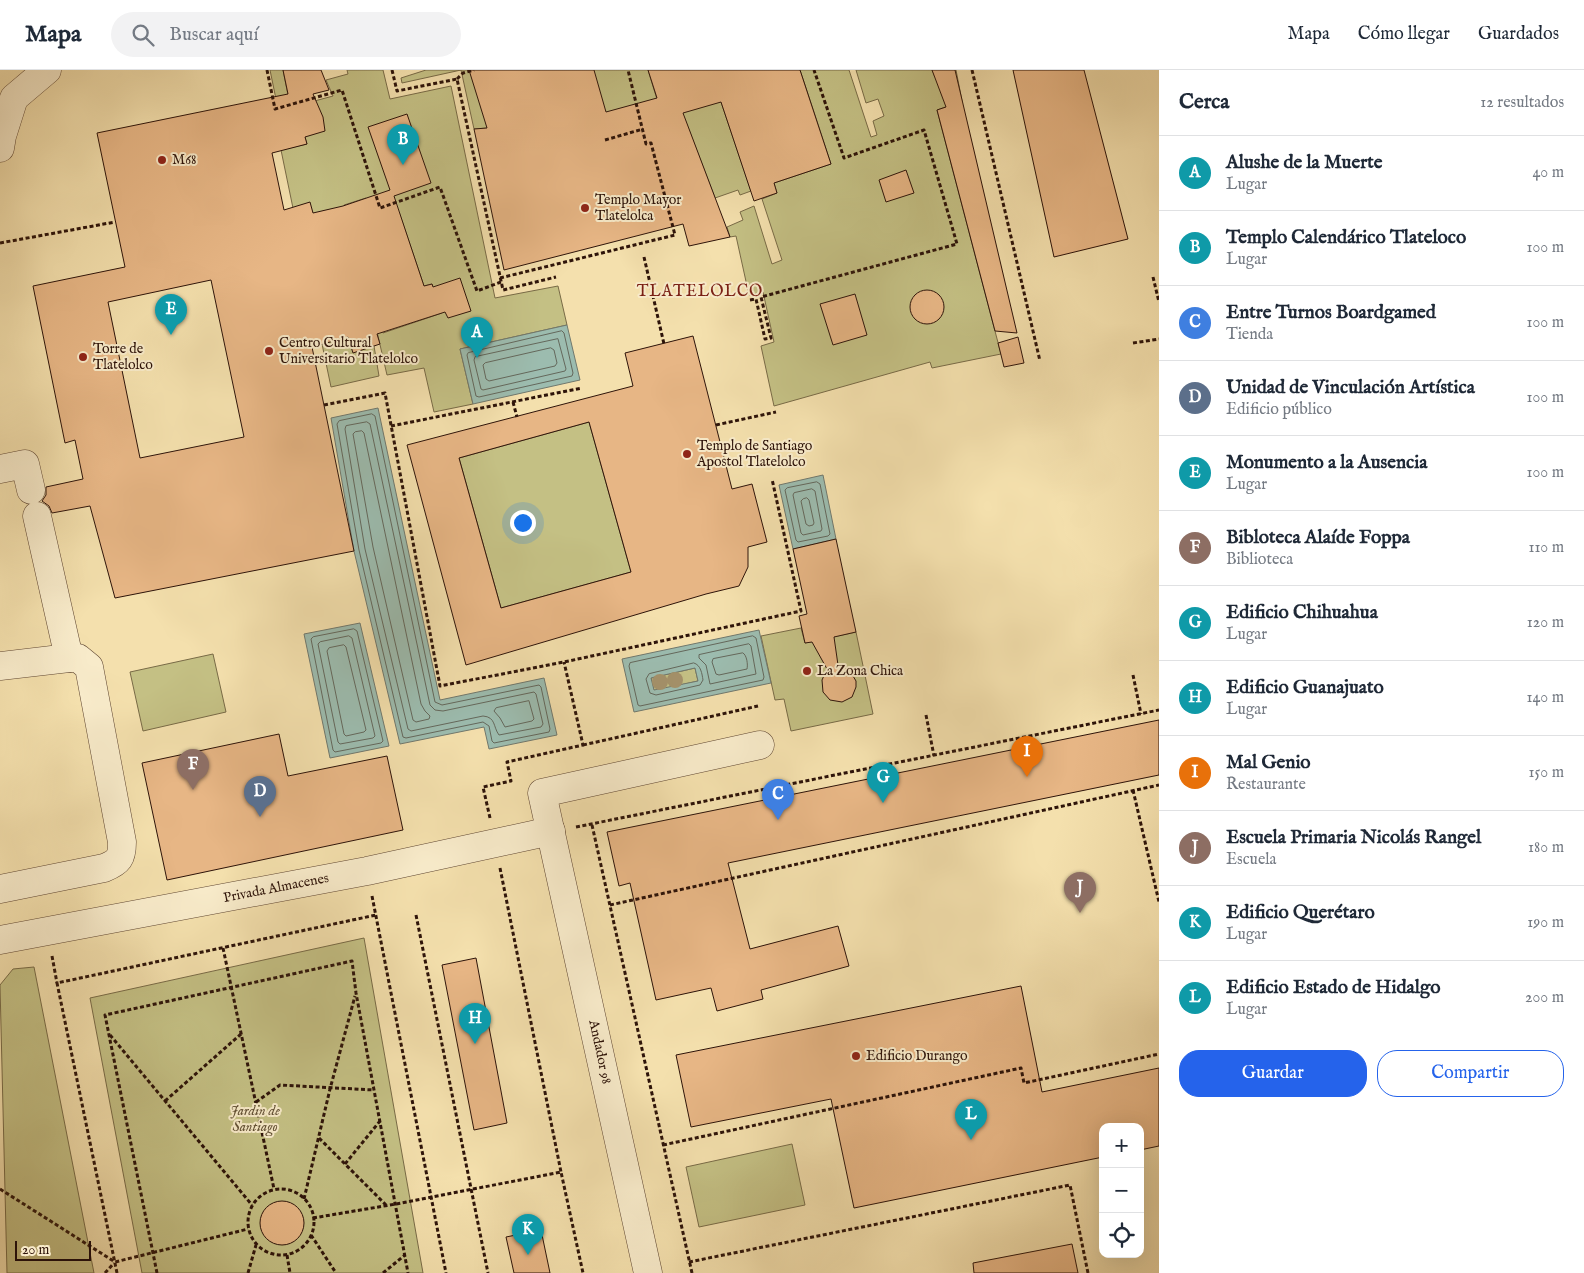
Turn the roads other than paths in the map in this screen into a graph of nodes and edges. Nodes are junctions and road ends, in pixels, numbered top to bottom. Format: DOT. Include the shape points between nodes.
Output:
graph roads {
  1 [pos="47,70"];
  2 [pos="0,148"];
  3 [pos="0,469"];
  4 [pos="31,490"];
  5 [pos="37,516"];
  6 [pos="69,658"];
  7 [pos="0,666"];
  8 [pos="760,745"];
  9 [pos="551,831"];
  10 [pos="0,889"];
  11 [pos="0,940"];
  12 [pos="648,1273"];
  1 -- 2 [label="lane" via="14,98"];
  3 -- 4 [label="lane" via="25,464"];
  5 -- 6 [label="lane"];
  6 -- 7 [label="lane"];
  6 -- 10 [label="lane" via="84,662 91,674 122,851 119,859 104,868"];
  8 -- 9 [label="lane, Andador 98" via="542,793"];
  9 -- 11 [label="lane, Privada Almacenes" via="368,871"];
  9 -- 12 [label="lane, Andador 98"];
}
